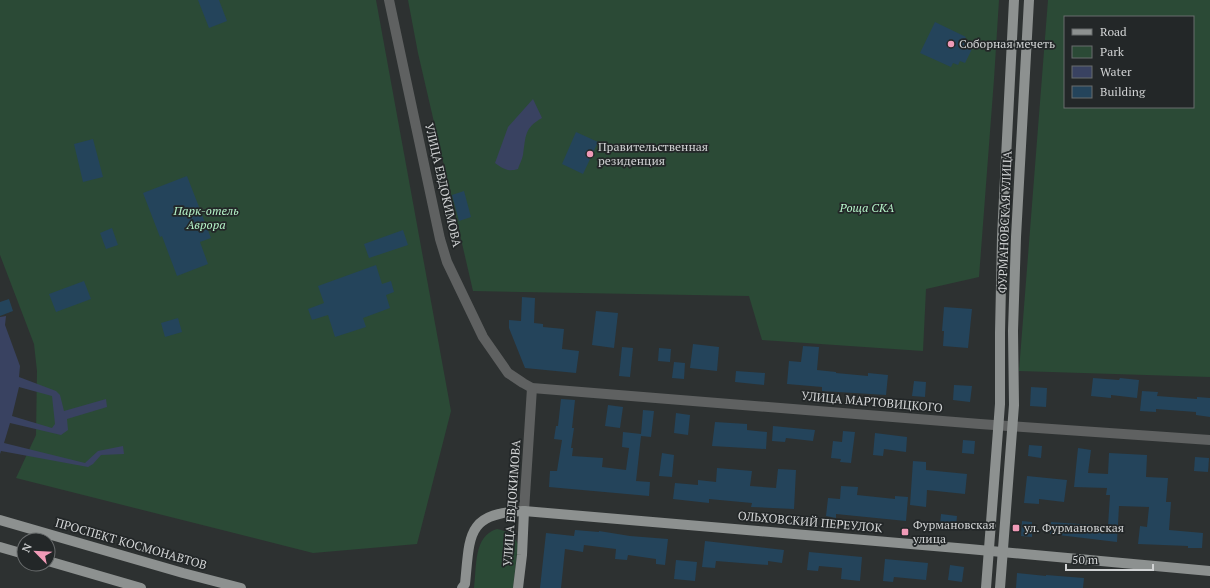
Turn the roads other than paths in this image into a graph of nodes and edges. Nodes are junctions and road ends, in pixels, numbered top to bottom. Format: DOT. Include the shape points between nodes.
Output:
graph roads {
  1 [pos="389,0"];
  2 [pos="1014,0"];
  3 [pos="1028,0"];
  4 [pos="532,388"];
  5 [pos="998,425"];
  6 [pos="1012,426"];
  7 [pos="1210,440"];
  8 [pos="524,511"];
  9 [pos="0,520"];
  10 [pos="4,548"];
  11 [pos="989,550"];
  12 [pos="16,552"];
  13 [pos="1003,552"];
  14 [pos="56,563"];
  15 [pos="1210,571"];
  16 [pos="464,587"];
  17 [pos="141,588"];
  18 [pos="241,588"];
  19 [pos="518,588"];
  20 [pos="986,588"];
  21 [pos="1000,588"];
  1 -- 4 [label="street, УЛИЦА ЕВДОКИМОВА" via="447,262 483,337 495,356 508,373"];
  2 -- 5 [label="main road, ФУРМАНОВСКАЯ УЛИЦА" via="1002,237"];
  3 -- 6 [label="main road, ФУРМАНОВСКАЯ УЛИЦА" via="1016,236"];
  4 -- 5 [label="street, УЛИЦА МАРТОВИЦКОГО"];
  4 -- 8 [label="street, УЛИЦА ЕВДОКИМОВА"];
  5 -- 6 [label="street, УЛИЦА МАРТОВИЦКОГО"];
  5 -- 11 [label="main road, ФУРМАНОВСКАЯ УЛИЦА"];
  6 -- 7 [label="street, УЛИЦА МАРТОВИЦКОГО"];
  6 -- 13 [label="main road, ФУРМАНОВСКАЯ УЛИЦА"];
  8 -- 11 [label="main road, ОЛЬХОВСКИЙ ПЕРЕУЛОК"];
  8 -- 16 [label="main road, ОЛЬХОВСКИЙ ПЕРЕУЛОК" via="498,514 486,518 477,525 471,536"];
  8 -- 19 [label="main road, УЛИЦА ЕВДОКИМОВА"];
  9 -- 18 [label="main road, ПРОСПЕКТ КОСМОНАВТОВ"];
  10 -- 12 [label="main road"];
  11 -- 13 [label="main road, ОЛЬХОВСКИЙ ПЕРЕУЛОК"];
  11 -- 20 [label="main road, ФУРМАНОВСКАЯ УЛИЦА"];
  13 -- 15 [label="main road, ОЛЬХОВСКИЙ ПЕРЕУЛОК"];
  13 -- 21 [label="main road, ФУРМАНОВСКАЯ УЛИЦА"];
  14 -- 17 [label="main road"];
}
